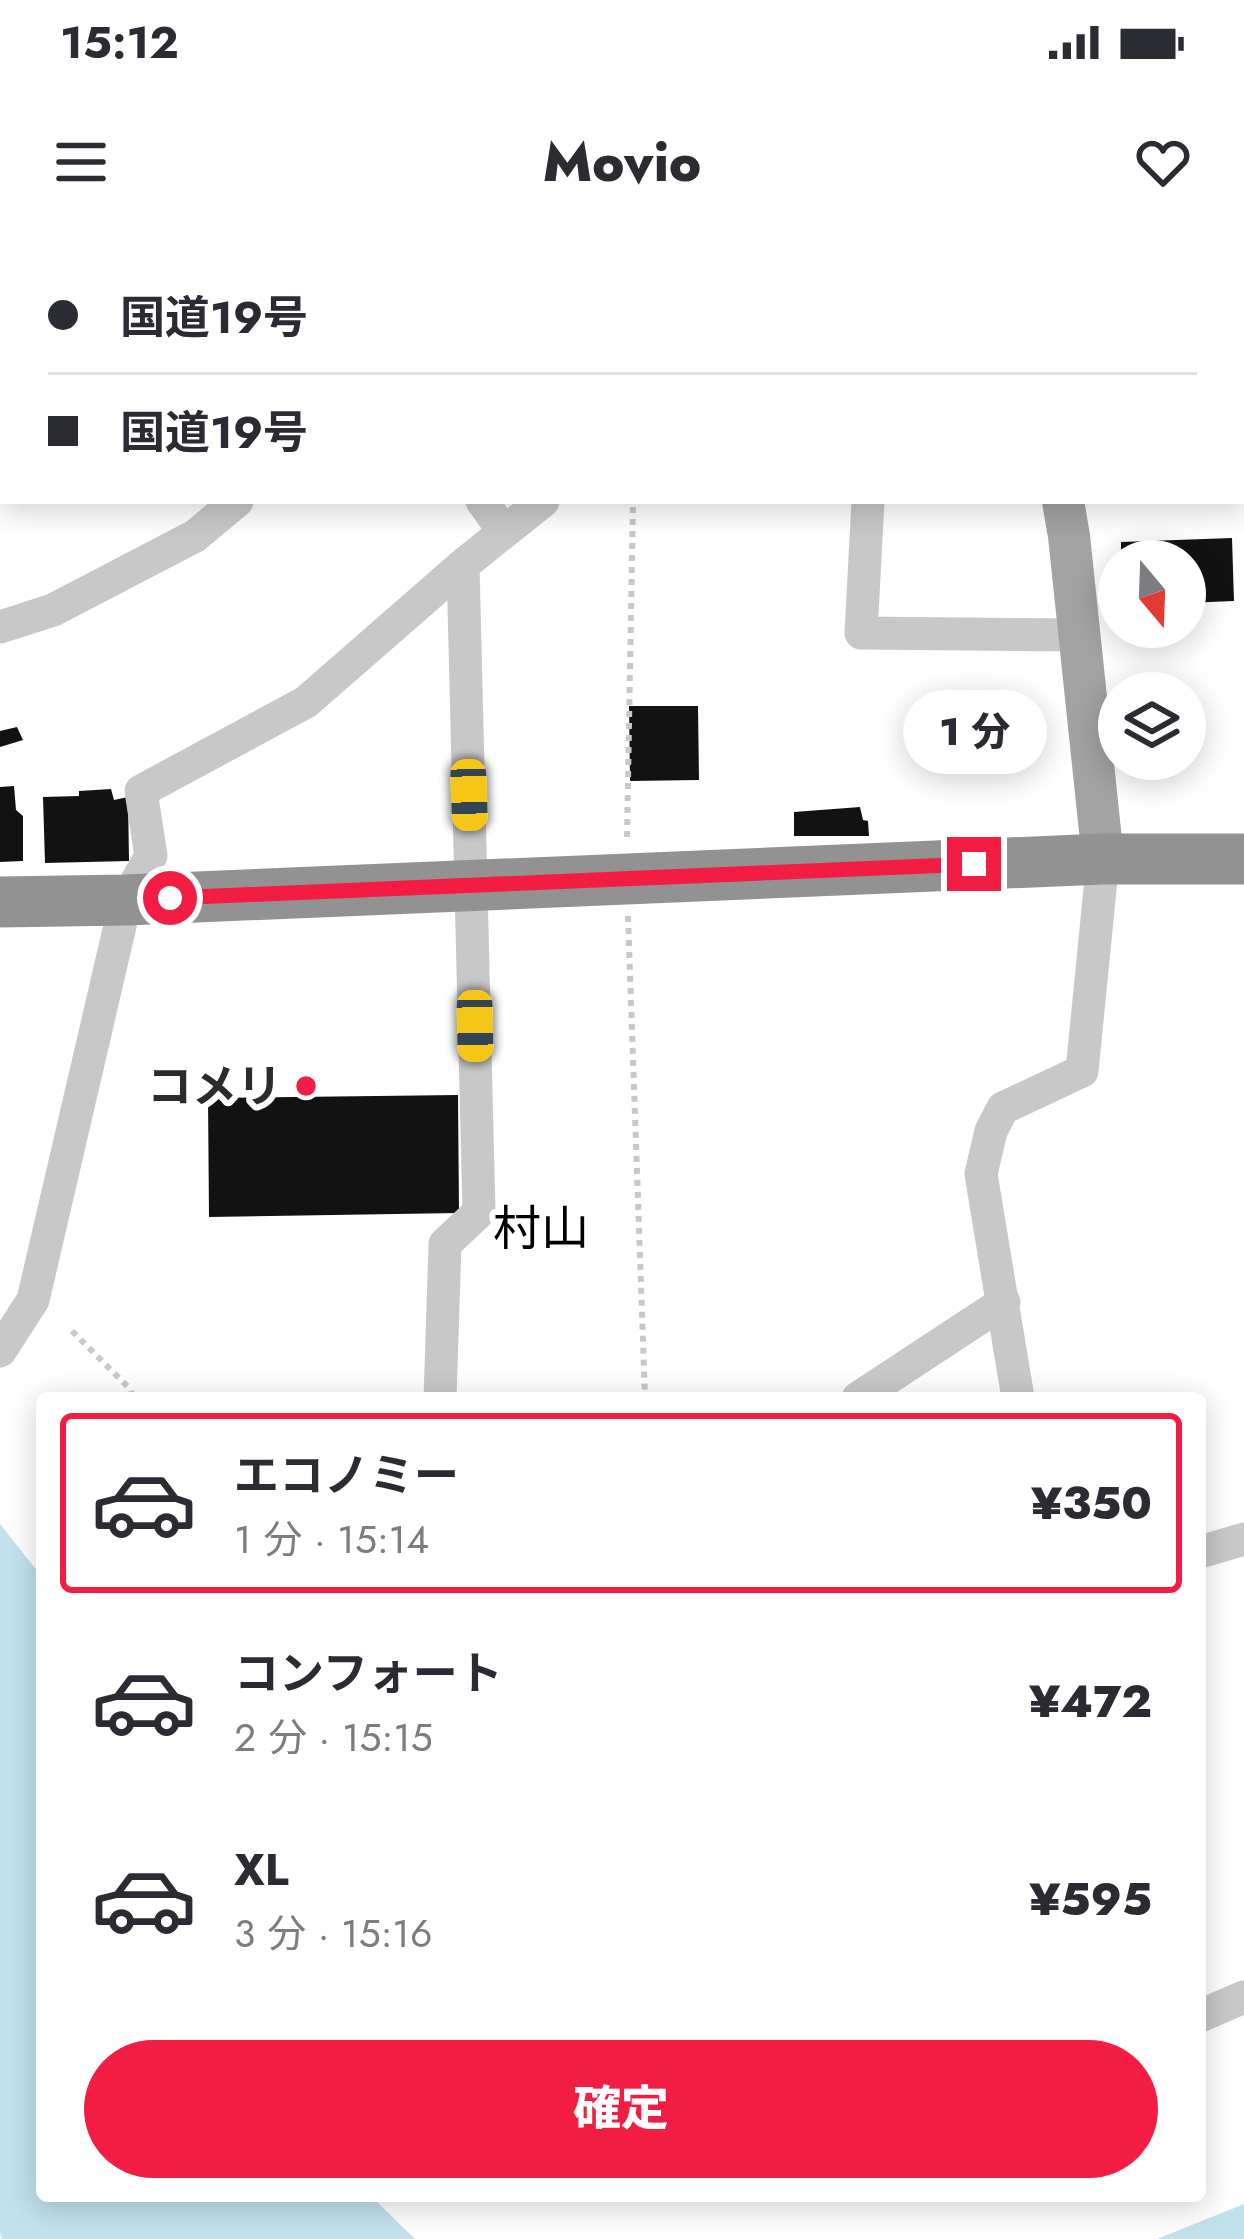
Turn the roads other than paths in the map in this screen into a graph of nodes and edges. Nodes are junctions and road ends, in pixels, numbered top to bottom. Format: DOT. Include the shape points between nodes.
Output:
graph roads {
  1 [pos="233,504"];
  2 [pos="484,504"];
  3 [pos="539,504"];
  4 [pos="868,504"];
  5 [pos="1063,504"];
  6 [pos="504,532"];
  7 [pos="463,565"];
  8 [pos="0,627"];
  9 [pos="1079,635"];
  10 [pos="1102,859"];
  11 [pos="1244,859"];
  12 [pos="472,886"];
  13 [pos="126,900"];
  14 [pos="0,902"];
  15 [pos="1004,1302"];
  16 [pos="0,1351"];
  17 [pos="440,1392"];
  18 [pos="867,1392"];
  19 [pos="1017,1392"];
  20 [pos="1244,1539"];
  21 [pos="1206,1550"];
  22 [pos="1244,1997"];
  23 [pos="1206,2013"];
  1 -- 8 [label="street" via="195,536 52,610"];
  2 -- 6 [label="street"];
  3 -- 6 [label="street"];
  4 -- 9 [label="street" via="861,633"];
  5 -- 9 [label="main road"];
  6 -- 7 [label="street"];
  7 -- 12 [label="street"];
  7 -- 13 [label="street" via="306,702 141,791 151,856"];
  9 -- 10 [label="main road"];
  10 -- 11 [label="highway"];
  10 -- 12 [label="highway"];
  10 -- 15 [label="street" via="1082,1071 1003,1108 981,1174"];
  12 -- 13 [label="highway"];
  12 -- 17 [label="street" via="479,1212 445,1244"];
  13 -- 14 [label="highway"];
  13 -- 16 [label="street" via="33,1300"];
  15 -- 18 [label="street"];
  15 -- 19 [label="street"];
  20 -- 21 [label="street"];
  22 -- 23 [label="street"];
}
